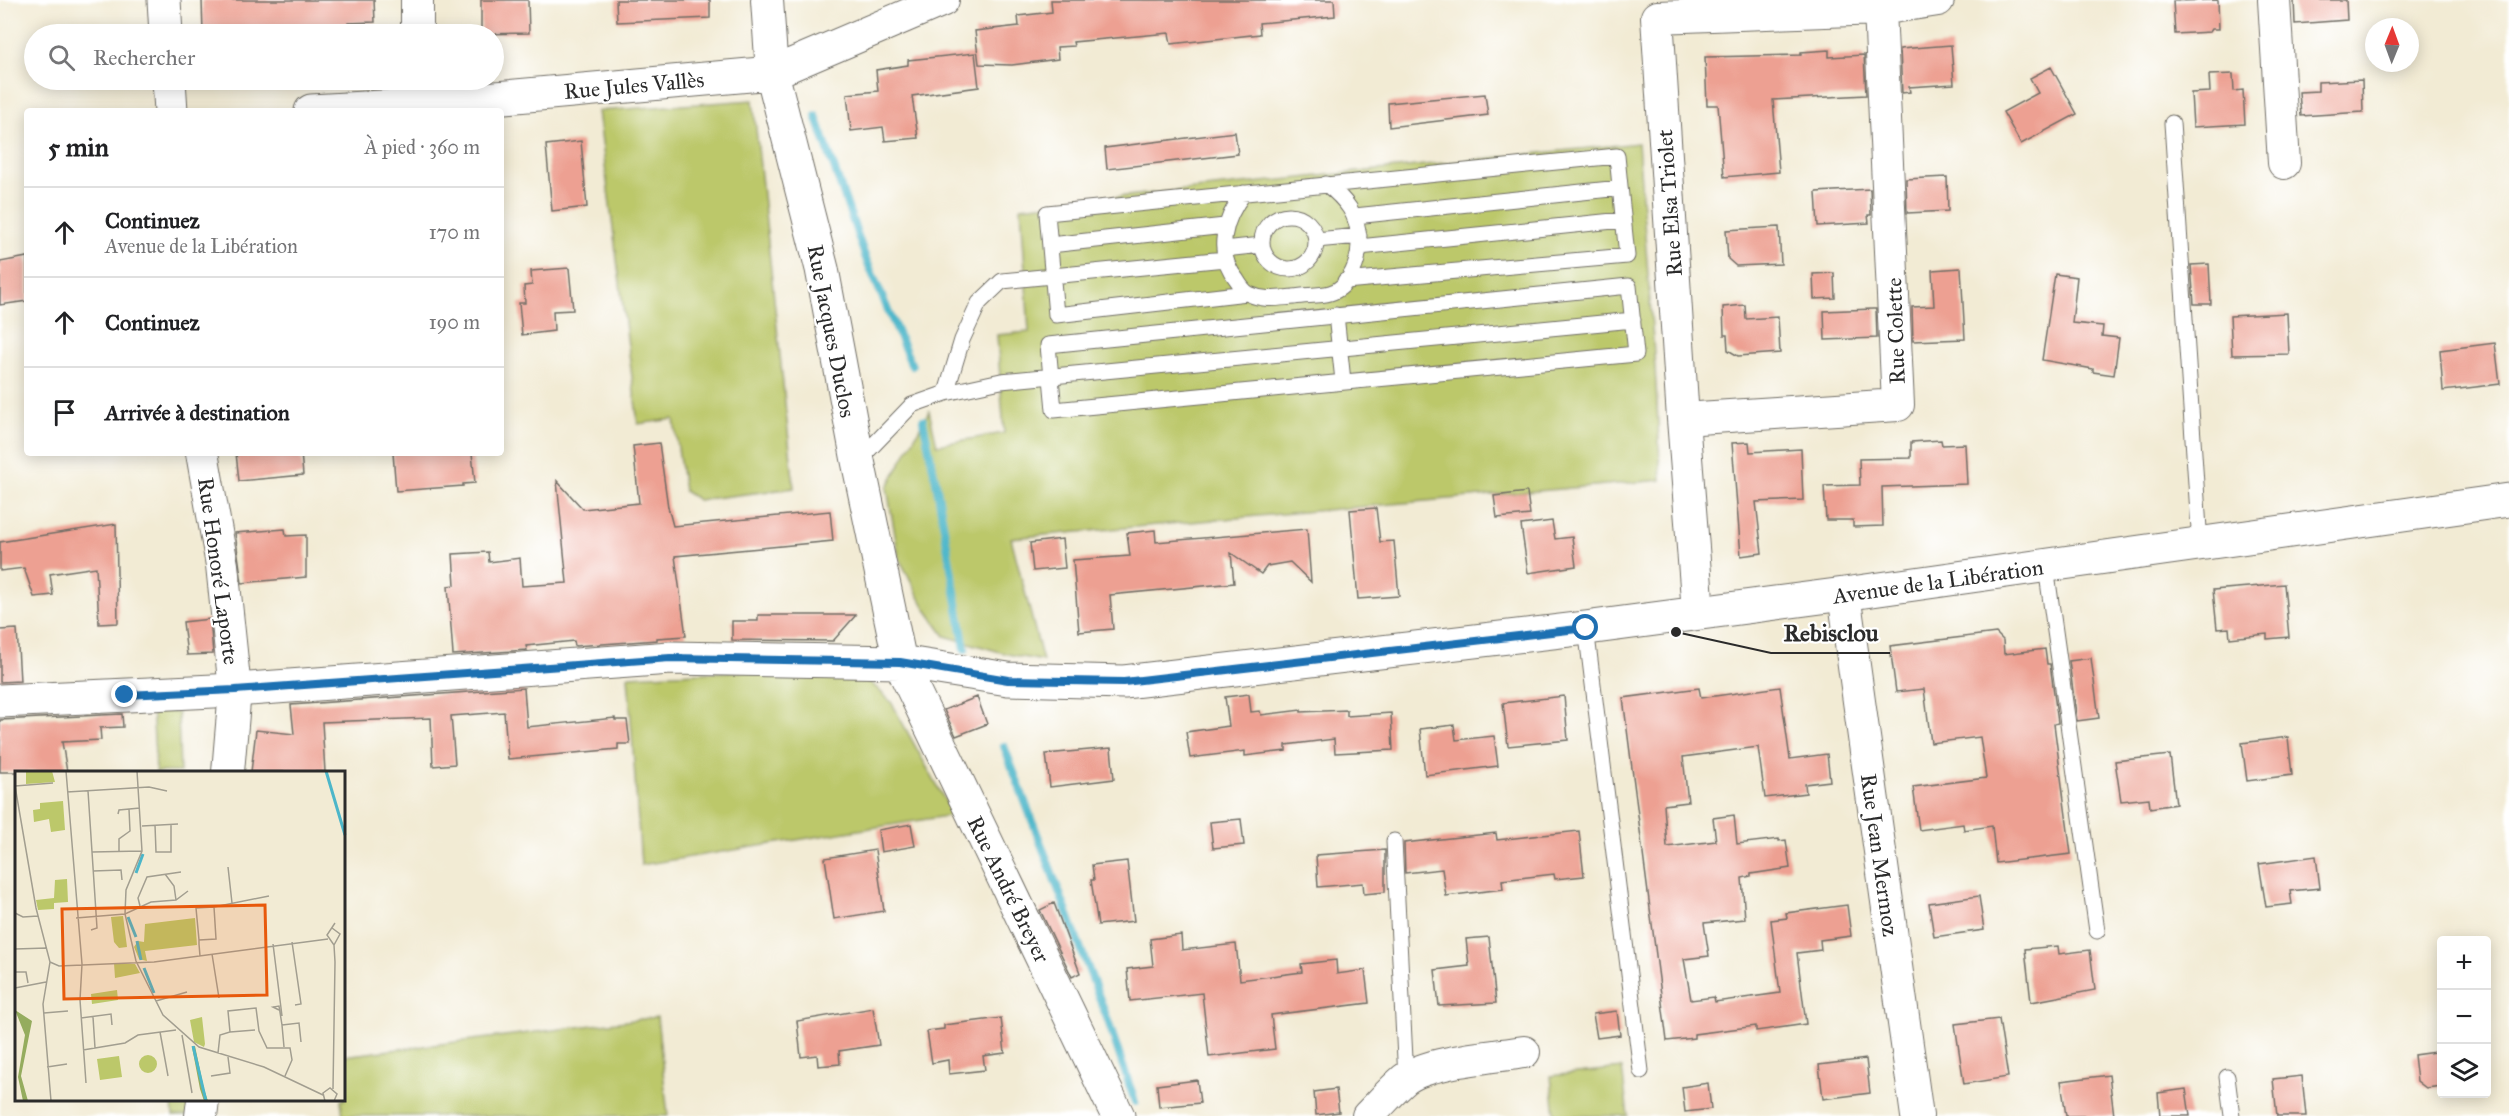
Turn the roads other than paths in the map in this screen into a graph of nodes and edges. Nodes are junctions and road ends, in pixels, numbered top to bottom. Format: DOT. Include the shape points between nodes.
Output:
graph roads {
  1 [pos="164,0"];
  2 [pos="417,0"];
  3 [pos="767,0"];
  4 [pos="943,0"];
  5 [pos="1938,0"];
  6 [pos="2274,0"];
  7 [pos="1880,9"];
  8 [pos="165,24"];
  9 [pos="417,24"];
  10 [pos="772,73"];
  11 [pos="170,90"];
  12 [pos="417,98"];
  13 [pos="171,108"];
  14 [pos="335,108"];
  15 [pos="2172,123"];
  16 [pos="2284,163"];
  17 [pos="1326,184"];
  18 [pos="1294,188"];
  19 [pos="1620,188"];
  20 [pos="1272,190"];
  21 [pos="1244,193"];
  22 [pos="1295,215"];
  23 [pos="1355,216"];
  24 [pos="1276,218"];
  25 [pos="1623,220"];
  26 [pos="1225,226"];
  27 [pos="1316,240"];
  28 [pos="1359,242"];
  29 [pos="1050,245"];
  30 [pos="1262,245"];
  31 [pos="1224,254"];
  32 [pos="1293,269"];
  33 [pos="1052,276"];
  34 [pos="1345,281"];
  35 [pos="1246,293"];
  36 [pos="1295,296"];
  37 [pos="1336,315"];
  38 [pos="1633,320"];
  39 [pos="1340,349"];
  40 [pos="1051,378"];
  41 [pos="1343,381"];
  42 [pos="946,393"];
  43 [pos="1683,419"];
  44 [pos="203,456"];
  45 [pos="858,461"];
  46 [pos="2509,500"];
  47 [pos="2200,544"];
  48 [pos="2046,567"];
  49 [pos="1844,594"];
  50 [pos="1698,612"];
  51 [pos="1586,628"];
  52 [pos="900,662"];
  53 [pos="235,690"];
  54 [pos="0,701"];
  55 [pos="228,771"];
  56 [pos="1394,841"];
  57 [pos="2097,931"];
  58 [pos="1524,1052"];
  59 [pos="1641,1071"];
  60 [pos="2227,1077"];
  61 [pos="1406,1078"];
  62 [pos="203,1101"];
  63 [pos="201,1116"];
  64 [pos="1118,1116"];
  65 [pos="1368,1116"];
  66 [pos="1917,1116"];
  67 [pos="2232,1116"];
  1 -- 8 [label="street"];
  2 -- 9 [label="street"];
  3 -- 10 [label="street, Rue Jacques Duclos"];
  4 -- 10 [label="street, Rue Jules Vallès"];
  5 -- 7 [label="street, Rue Elsa Triolet"];
  6 -- 16 [label="street"];
  7 -- 43 [label="street, Rue Colette" via="1898,405"];
  7 -- 43 [label="street, Rue Elsa Triolet" via="1657,17"];
  10 -- 12 [label="street, Rue Jules Vallès"];
  10 -- 45 [label="street, Rue Jacques Duclos" via="822,270"];
  11 -- 13 [label="street"];
  12 -- 14 [label="street, Rue Jules Vallès"];
  15 -- 47 [label="lane"];
  17 -- 18 [label="lane"];
  17 -- 19 [label="lane" via="1617,156"];
  17 -- 23 [label="lane" via="1342,197"];
  18 -- 20 [label="lane"];
  18 -- 22 [label="lane"];
  19 -- 23 [label="lane"];
  19 -- 25 [label="lane"];
  20 -- 21 [label="lane"];
  20 -- 24 [label="lane"];
  21 -- 26 [label="lane"];
  21 -- 29 [label="lane" via="1047,213"];
  22 -- 24 [label="lane"];
  22 -- 27 [label="lane" via="1311,225"];
  23 -- 28 [label="lane"];
  24 -- 30 [label="lane" via="1264,231"];
  25 -- 28 [label="lane"];
  25 -- 34 [label="lane" via="1627,256"];
  26 -- 29 [label="lane"];
  26 -- 31 [label="lane"];
  27 -- 28 [label="lane"];
  27 -- 32 [label="lane" via="1310,260"];
  28 -- 34 [label="lane" via="1354,271"];
  29 -- 33 [label="lane"];
  30 -- 31 [label="lane"];
  30 -- 32 [label="lane" via="1274,265"];
  31 -- 33 [label="lane"];
  31 -- 35 [label="lane"];
  32 -- 36 [label="lane"];
  33 -- 35 [label="lane" via="1056,315"];
  33 -- 42 [label="lane" via="1002,281 979,303"];
  34 -- 36 [label="lane" via="1332,292"];
  35 -- 36 [label="lane" via="1264,299"];
  37 -- 38 [label="lane" via="1629,286"];
  37 -- 39 [label="lane"];
  37 -- 40 [label="lane" via="1048,345"];
  38 -- 39 [label="lane"];
  38 -- 41 [label="lane" via="1636,354"];
  39 -- 40 [label="lane"];
  39 -- 41 [label="lane"];
  40 -- 41 [label="lane" via="1054,410"];
  40 -- 42 [label="lane" via="1000,381"];
  42 -- 45 [label="lane" via="912,405"];
  43 -- 50 [label="street, Rue Elsa Triolet"];
  44 -- 53 [label="street, Rue Honoré Laporte" via="222,565"];
  45 -- 52 [label="street, Rue Jacques Duclos"];
  46 -- 47 [label="street, Avenue de la Libération"];
  47 -- 48 [label="street, Avenue de la Libération"];
  48 -- 49 [label="street, Avenue de la Libération"];
  48 -- 57 [label="lane"];
  49 -- 50 [label="street, Avenue de la Libération"];
  49 -- 66 [label="street, Rue Jean Mermoz"];
  50 -- 51 [label="street, Avenue de la Libération"];
  51 -- 52 [label="street, Avenue de la Libération" via="1124,682 1008,680"];
  51 -- 59 [label="lane"];
  52 -- 53 [label="street, Avenue de la Libération" via="670,658"];
  52 -- 64 [label="street, Rue André Breyer"];
  53 -- 54 [label="street, Avenue de la Libération"];
  53 -- 55 [label="street, Rue Honoré Laporte"];
  56 -- 61 [label="lane"];
  58 -- 61 [label="street" via="1457,1062"];
  60 -- 67 [label="lane"];
  61 -- 65 [label="street"];
  62 -- 63 [label="street"];
}
